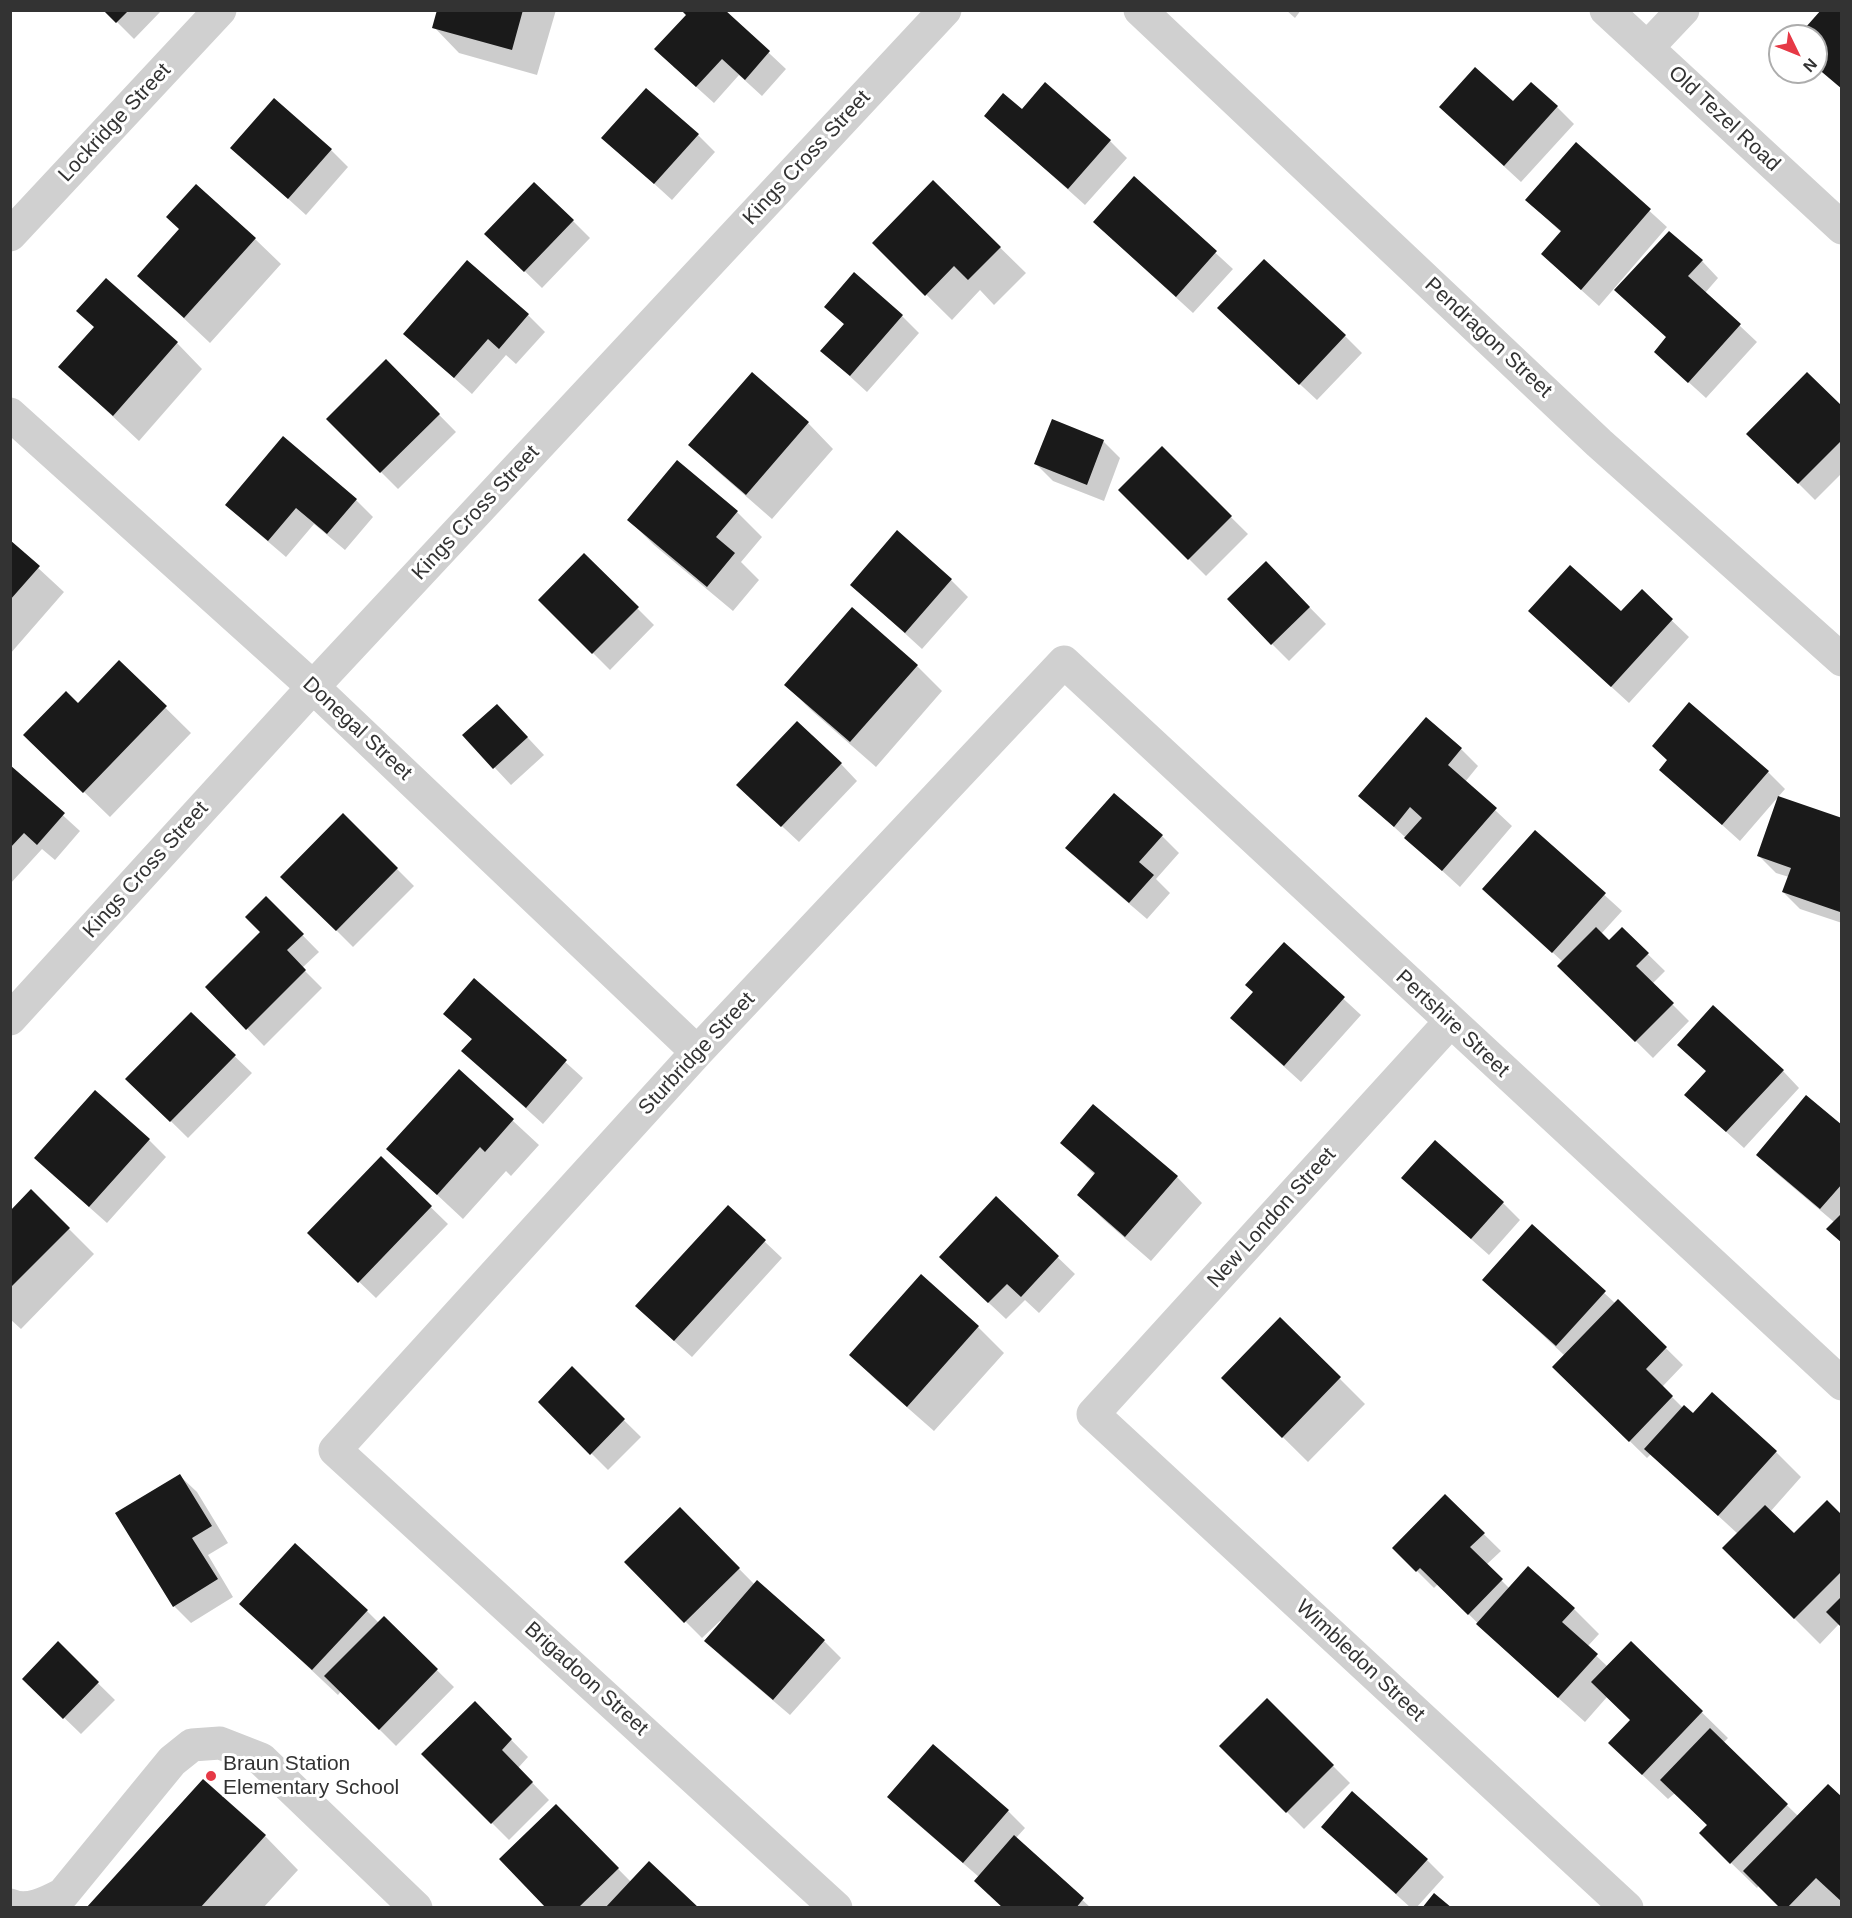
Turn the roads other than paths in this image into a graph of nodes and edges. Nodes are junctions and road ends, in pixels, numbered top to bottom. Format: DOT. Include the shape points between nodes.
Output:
graph roads {
  1 [pos="220,10"];
  2 [pos="945,10"];
  3 [pos="1140,10"];
  4 [pos="1606,10"];
  5 [pos="1683,10"];
  6 [pos="1647,48"];
  7 [pos="1842,228"];
  8 [pos="10,235"];
  9 [pos="10,414"];
  10 [pos="1842,660"];
  11 [pos="1064,662"];
  12 [pos="313,687"];
  13 [pos="10,1019"];
  14 [pos="1450,1022"];
  15 [pos="697,1052"];
  16 [pos="1842,1384"];
  17 [pos="1093,1414"];
  18 [pos="335,1450"];
  19 [pos="10,1905"];
  20 [pos="416,1908"];
  21 [pos="836,1908"];
  22 [pos="1627,1908"];
  1 -- 8 [label="street, Lockridge Street"];
  2 -- 12 [label="street, Kings Cross Street"];
  3 -- 10 [label="street, Pendragon Street" via="1599,443"];
  4 -- 6 [label="street, Old Tezel Road"];
  5 -- 6 [label="street"];
  6 -- 7 [label="street, Old Tezel Road"];
  9 -- 12 [label="street, Donegal Street"];
  11 -- 14 [label="street, Pertshire Street"];
  11 -- 15 [label="street, Sturbridge Street"];
  12 -- 13 [label="street, Kings Cross Street"];
  12 -- 15 [label="street, Donegal Street"];
  14 -- 16 [label="street, Pertshire Street"];
  14 -- 17 [label="street, New London Street"];
  15 -- 18 [label="street, Sturbridge Street"];
  17 -- 22 [label="street, Wimbledon Street"];
  18 -- 21 [label="street, Brigadoon Street"];
  19 -- 20 [label="street" via="39,1906 63,1894 172,1761 192,1745 220,1743 261,1759"];
}
